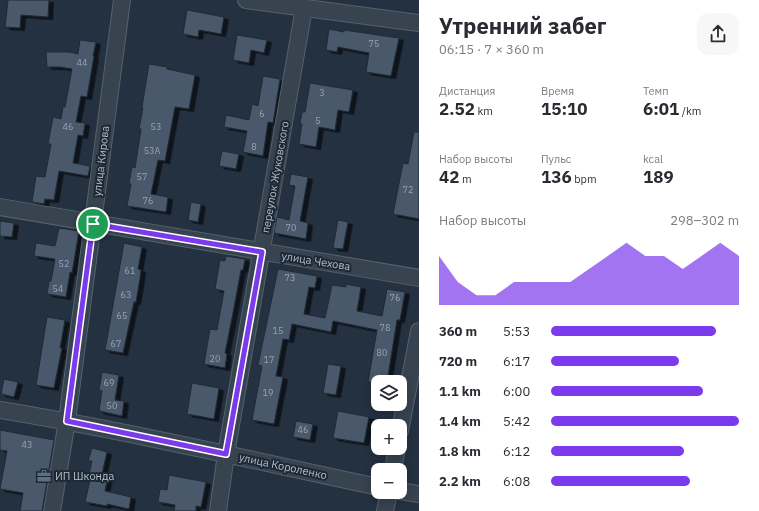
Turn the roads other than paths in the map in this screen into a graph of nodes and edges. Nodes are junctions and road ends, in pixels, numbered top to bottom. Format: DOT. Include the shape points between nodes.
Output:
graph roads {
  1 [pos="122,0"];
  2 [pos="246,0"];
  3 [pos="304,8"];
  4 [pos="419,23"];
  5 [pos="0,207"];
  6 [pos="93,224"];
  7 [pos="262,252"];
  8 [pos="419,278"];
  9 [pos="419,331"];
  10 [pos="0,410"];
  11 [pos="402,419"];
  12 [pos="67,421"];
  13 [pos="226,454"];
  14 [pos="371,485"];
  15 [pos="407,493"];
  16 [pos="419,494"];
  17 [pos="387,499"];
  18 [pos="52,511"];
  19 [pos="218,511"];
  20 [pos="385,511"];
  1 -- 6 [label="street, улица Кирова"];
  2 -- 3 [label="street"];
  3 -- 4 [label="street"];
  3 -- 7 [label="street, переулок Жуковского"];
  5 -- 6 [label="street, улица Чехова"];
  6 -- 7 [label="street, улица Чехова"];
  6 -- 12 [label="street, улица Кирова"];
  7 -- 8 [label="street, улица Чехова"];
  7 -- 13 [label="street, переулок Жуковского"];
  9 -- 11 [label="street"];
  10 -- 12 [label="street, улица Короленко"];
  12 -- 13 [label="street, улица Короленко"];
  12 -- 18 [label="street, улица Кирова"];
  13 -- 14 [label="street, улица Короленко"];
  13 -- 19 [label="street, переулок Жуковского"];
  15 -- 16 [label="street"];
  17 -- 20 [label="street"];
}
